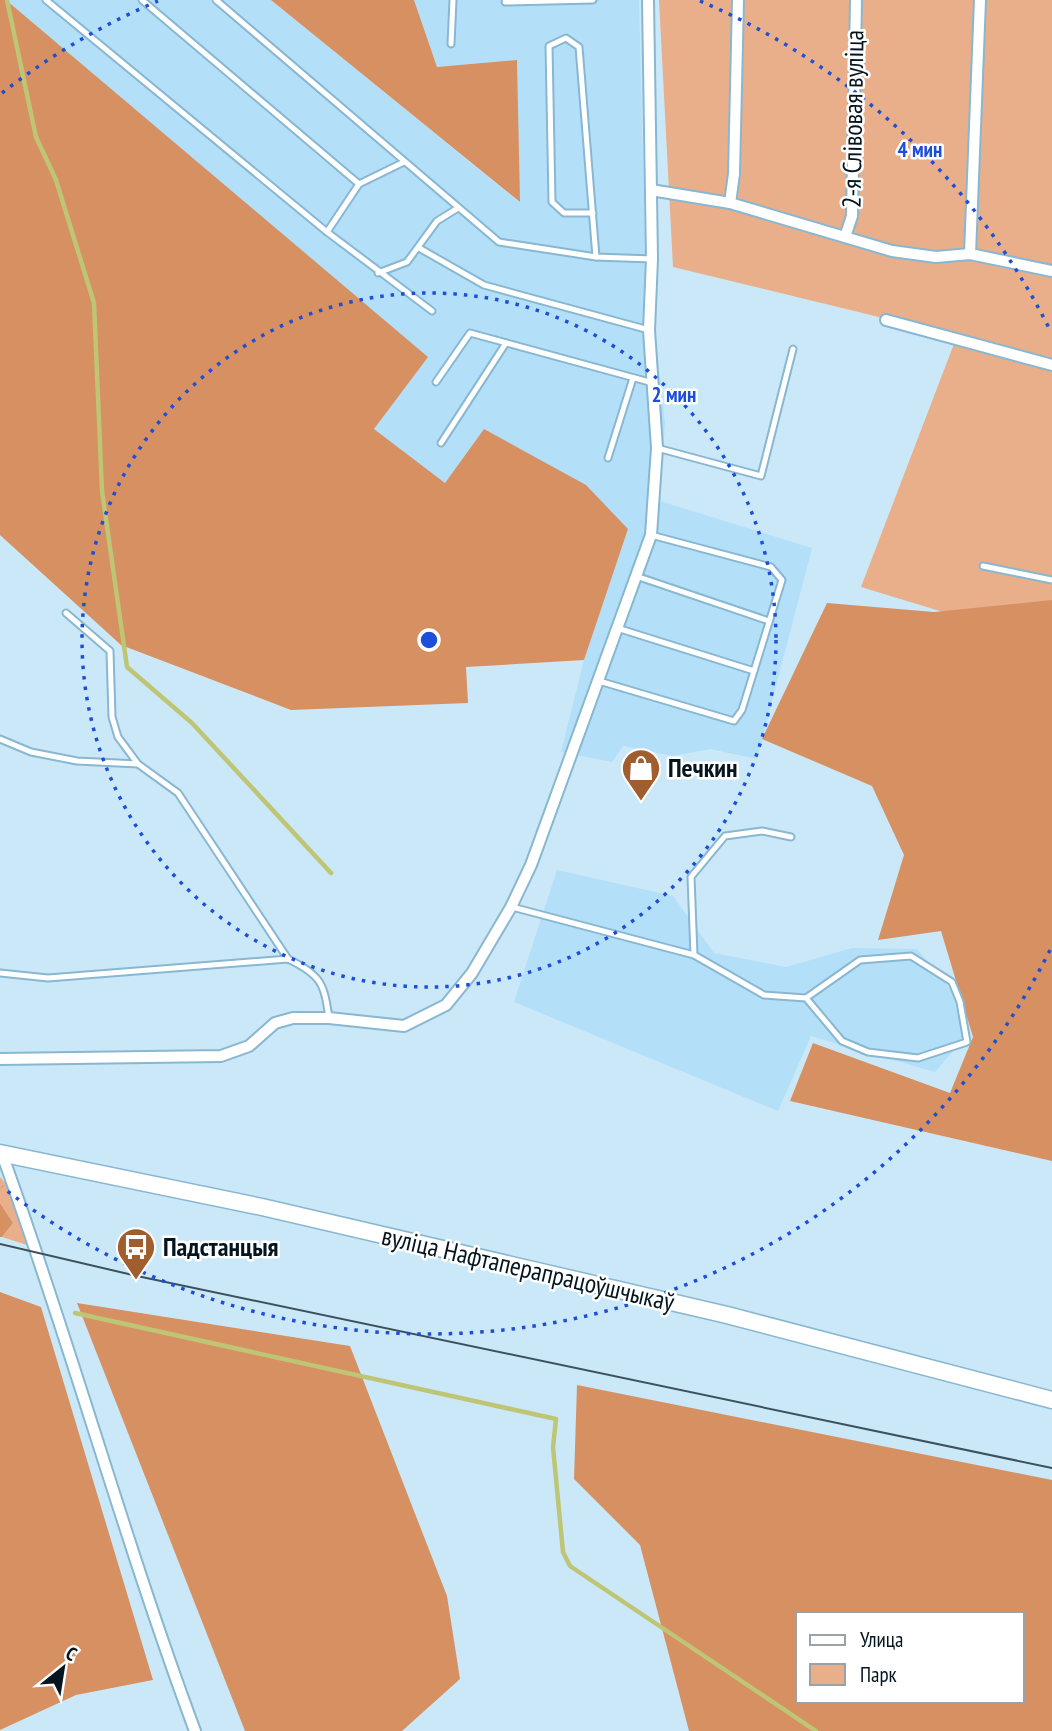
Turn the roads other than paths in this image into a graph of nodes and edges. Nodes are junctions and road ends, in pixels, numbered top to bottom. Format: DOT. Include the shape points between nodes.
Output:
graph roads {
  1 [pos="46,0"];
  2 [pos="142,0"];
  3 [pos="216,0"];
  4 [pos="453,0"];
  5 [pos="593,0"];
  6 [pos="648,0"];
  7 [pos="738,0"];
  8 [pos="856,0"];
  9 [pos="981,0"];
  10 [pos="505,2"];
  11 [pos="452,44"];
  12 [pos="404,162"];
  13 [pos="359,184"];
  14 [pos="651,190"];
  15 [pos="730,203"];
  16 [pos="458,208"];
  17 [pos="593,213"];
  18 [pos="327,232"];
  19 [pos="845,237"];
  20 [pos="419,248"];
  21 [pos="970,254"];
  22 [pos="596,257"];
  23 [pos="652,259"];
  24 [pos="1052,271"];
  25 [pos="378,274"];
  26 [pos="432,311"];
  27 [pos="886,320"];
  28 [pos="649,330"];
  29 [pos="506,343"];
  30 [pos="793,349"];
  31 [pos="1052,365"];
  32 [pos="633,378"];
  33 [pos="436,382"];
  34 [pos="653,383"];
  35 [pos="441,443"];
  36 [pos="657,447"];
  37 [pos="608,458"];
  38 [pos="652,535"];
  39 [pos="983,566"];
  40 [pos="636,576"];
  41 [pos="1052,580"];
  42 [pos="66,612"];
  43 [pos="769,621"];
  44 [pos="617,628"];
  45 [pos="754,671"];
  46 [pos="597,681"];
  47 [pos="0,739"];
  48 [pos="138,764"];
  49 [pos="791,837"];
  50 [pos="511,907"];
  51 [pos="694,955"];
  52 [pos="288,959"];
  53 [pos="0,973"];
  54 [pos="806,998"];
  55 [pos="330,1018"];
  56 [pos="0,1059"];
  57 [pos="1,1153"];
  58 [pos="1052,1399"];
  59 [pos="195,1731"];
  1 -- 18 [label="lane"];
  2 -- 13 [label="lane"];
  3 -- 12 [label="lane"];
  4 -- 11 [label="lane"];
  5 -- 10 [label="lane"];
  6 -- 14 [label="street"];
  7 -- 15 [label="street"];
  8 -- 19 [label="street, 2-я Слівовая вуліца" via="852,216"];
  9 -- 21 [label="street"];
  12 -- 13 [label="lane"];
  12 -- 16 [label="lane"];
  13 -- 18 [label="lane"];
  14 -- 15 [label="street"];
  14 -- 23 [label="street"];
  15 -- 19 [label="street"];
  16 -- 20 [label="lane" via="437,221"];
  16 -- 22 [label="lane" via="499,242"];
  17 -- 17 [label="lane" via="579,47 566,38 549,46 552,202 564,213"];
  17 -- 22 [label="lane"];
  18 -- 25 [label="lane"];
  19 -- 21 [label="street" via="892,251 936,257"];
  20 -- 25 [label="lane" via="407,262"];
  20 -- 28 [label="lane" via="484,285"];
  21 -- 24 [label="street"];
  22 -- 23 [label="lane"];
  23 -- 28 [label="street"];
  25 -- 26 [label="lane"];
  27 -- 31 [label="street"];
  28 -- 34 [label="street"];
  29 -- 32 [label="lane"];
  29 -- 33 [label="lane" via="470,333"];
  29 -- 35 [label="lane"];
  30 -- 36 [label="lane" via="761,476"];
  32 -- 34 [label="lane"];
  32 -- 37 [label="lane"];
  34 -- 36 [label="street"];
  36 -- 38 [label="street"];
  38 -- 40 [label="street"];
  38 -- 43 [label="lane" via="771,567 782,580"];
  39 -- 41 [label="lane"];
  40 -- 43 [label="lane"];
  40 -- 44 [label="street"];
  42 -- 48 [label="lane" via="110,651 112,718 118,737"];
  43 -- 45 [label="lane"];
  44 -- 45 [label="lane"];
  44 -- 46 [label="street"];
  45 -- 46 [label="lane" via="742,710 734,720"];
  46 -- 50 [label="street" via="531,865"];
  47 -- 48 [label="lane" via="32,752 77,761"];
  48 -- 52 [label="lane" via="178,793"];
  49 -- 51 [label="lane" via="762,831 725,836 691,877"];
  50 -- 51 [label="lane"];
  50 -- 55 [label="street" via="472,973 446,1005 404,1026"];
  51 -- 54 [label="lane" via="764,995"];
  52 -- 53 [label="lane" via="48,978"];
  52 -- 55 [label="lane" via="313,971 325,989"];
  54 -- 54 [label="lane" via="860,960 911,956 952,982 967,1042 918,1058 868,1052 842,1041"];
  55 -- 56 [label="street" via="275,1023 249,1046 221,1056"];
  57 -- 58 [label="main road, вуліца Нафтаперапрацоўшчыкаў" via="262,1207 714,1312"];
  57 -- 59 [label="street" via="153,1617"];
}
